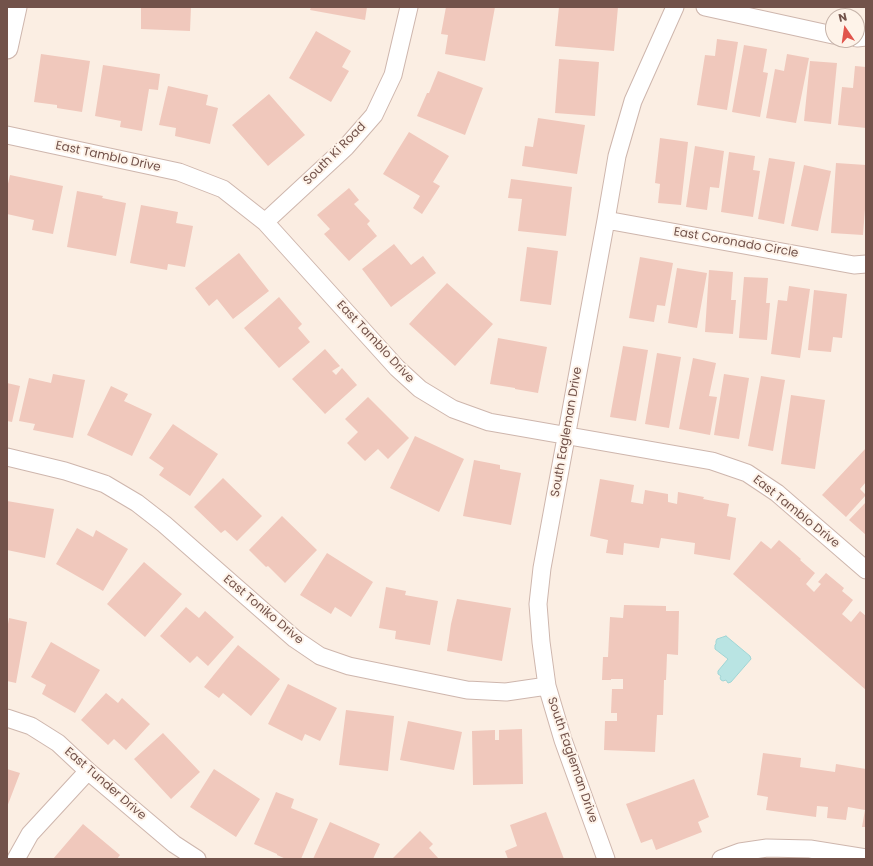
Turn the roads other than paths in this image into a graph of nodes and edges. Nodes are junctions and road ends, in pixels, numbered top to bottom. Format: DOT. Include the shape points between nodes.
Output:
graph roads {
  1 [pos="16,7"];
  2 [pos="408,7"];
  3 [pos="675,7"];
  4 [pos="705,7"];
  5 [pos="825,33"];
  6 [pos="7,48"];
  7 [pos="7,135"];
  8 [pos="606,220"];
  9 [pos="265,222"];
  10 [pos="866,264"];
  11 [pos="566,436"];
  12 [pos="7,457"];
  13 [pos="866,570"];
  14 [pos="547,686"];
  15 [pos="7,718"];
  16 [pos="88,771"];
  17 [pos="866,858"];
  18 [pos="16,859"];
  19 [pos="197,859"];
  20 [pos="606,859"];
  21 [pos="721,859"];
  1 -- 6 [label="street"];
  2 -- 9 [label="street, South Ki Road" via="393,76 374,115 346,148"];
  3 -- 8 [label="street, South Eagleman Drive" via="633,101 616,156"];
  4 -- 5 [label="street"];
  7 -- 9 [label="street, East Tamblo Drive" via="179,172 223,189"];
  8 -- 10 [label="street, East Coronado Circle" via="854,265"];
  8 -- 11 [label="street, South Eagleman Drive"];
  9 -- 11 [label="street, East Tamblo Drive" via="420,389 453,409 489,422"];
  11 -- 13 [label="street, East Tamblo Drive" via="712,461 747,473 777,494"];
  11 -- 14 [label="street, South Eagleman Drive" via="538,604"];
  12 -- 14 [label="street, East Toniko Drive" via="105,484 137,503 295,639 320,656 349,666 467,690 506,692"];
  14 -- 20 [label="street, South Eagleman Drive" via="563,740"];
  15 -- 16 [label="street, East Tunder Drive" via="31,726 58,743"];
  16 -- 18 [label="street" via="30,834"];
  16 -- 19 [label="street, East Tunder Drive" via="174,844"];
  17 -- 21 [label="street" via="810,849 767,848 740,852"];
}
